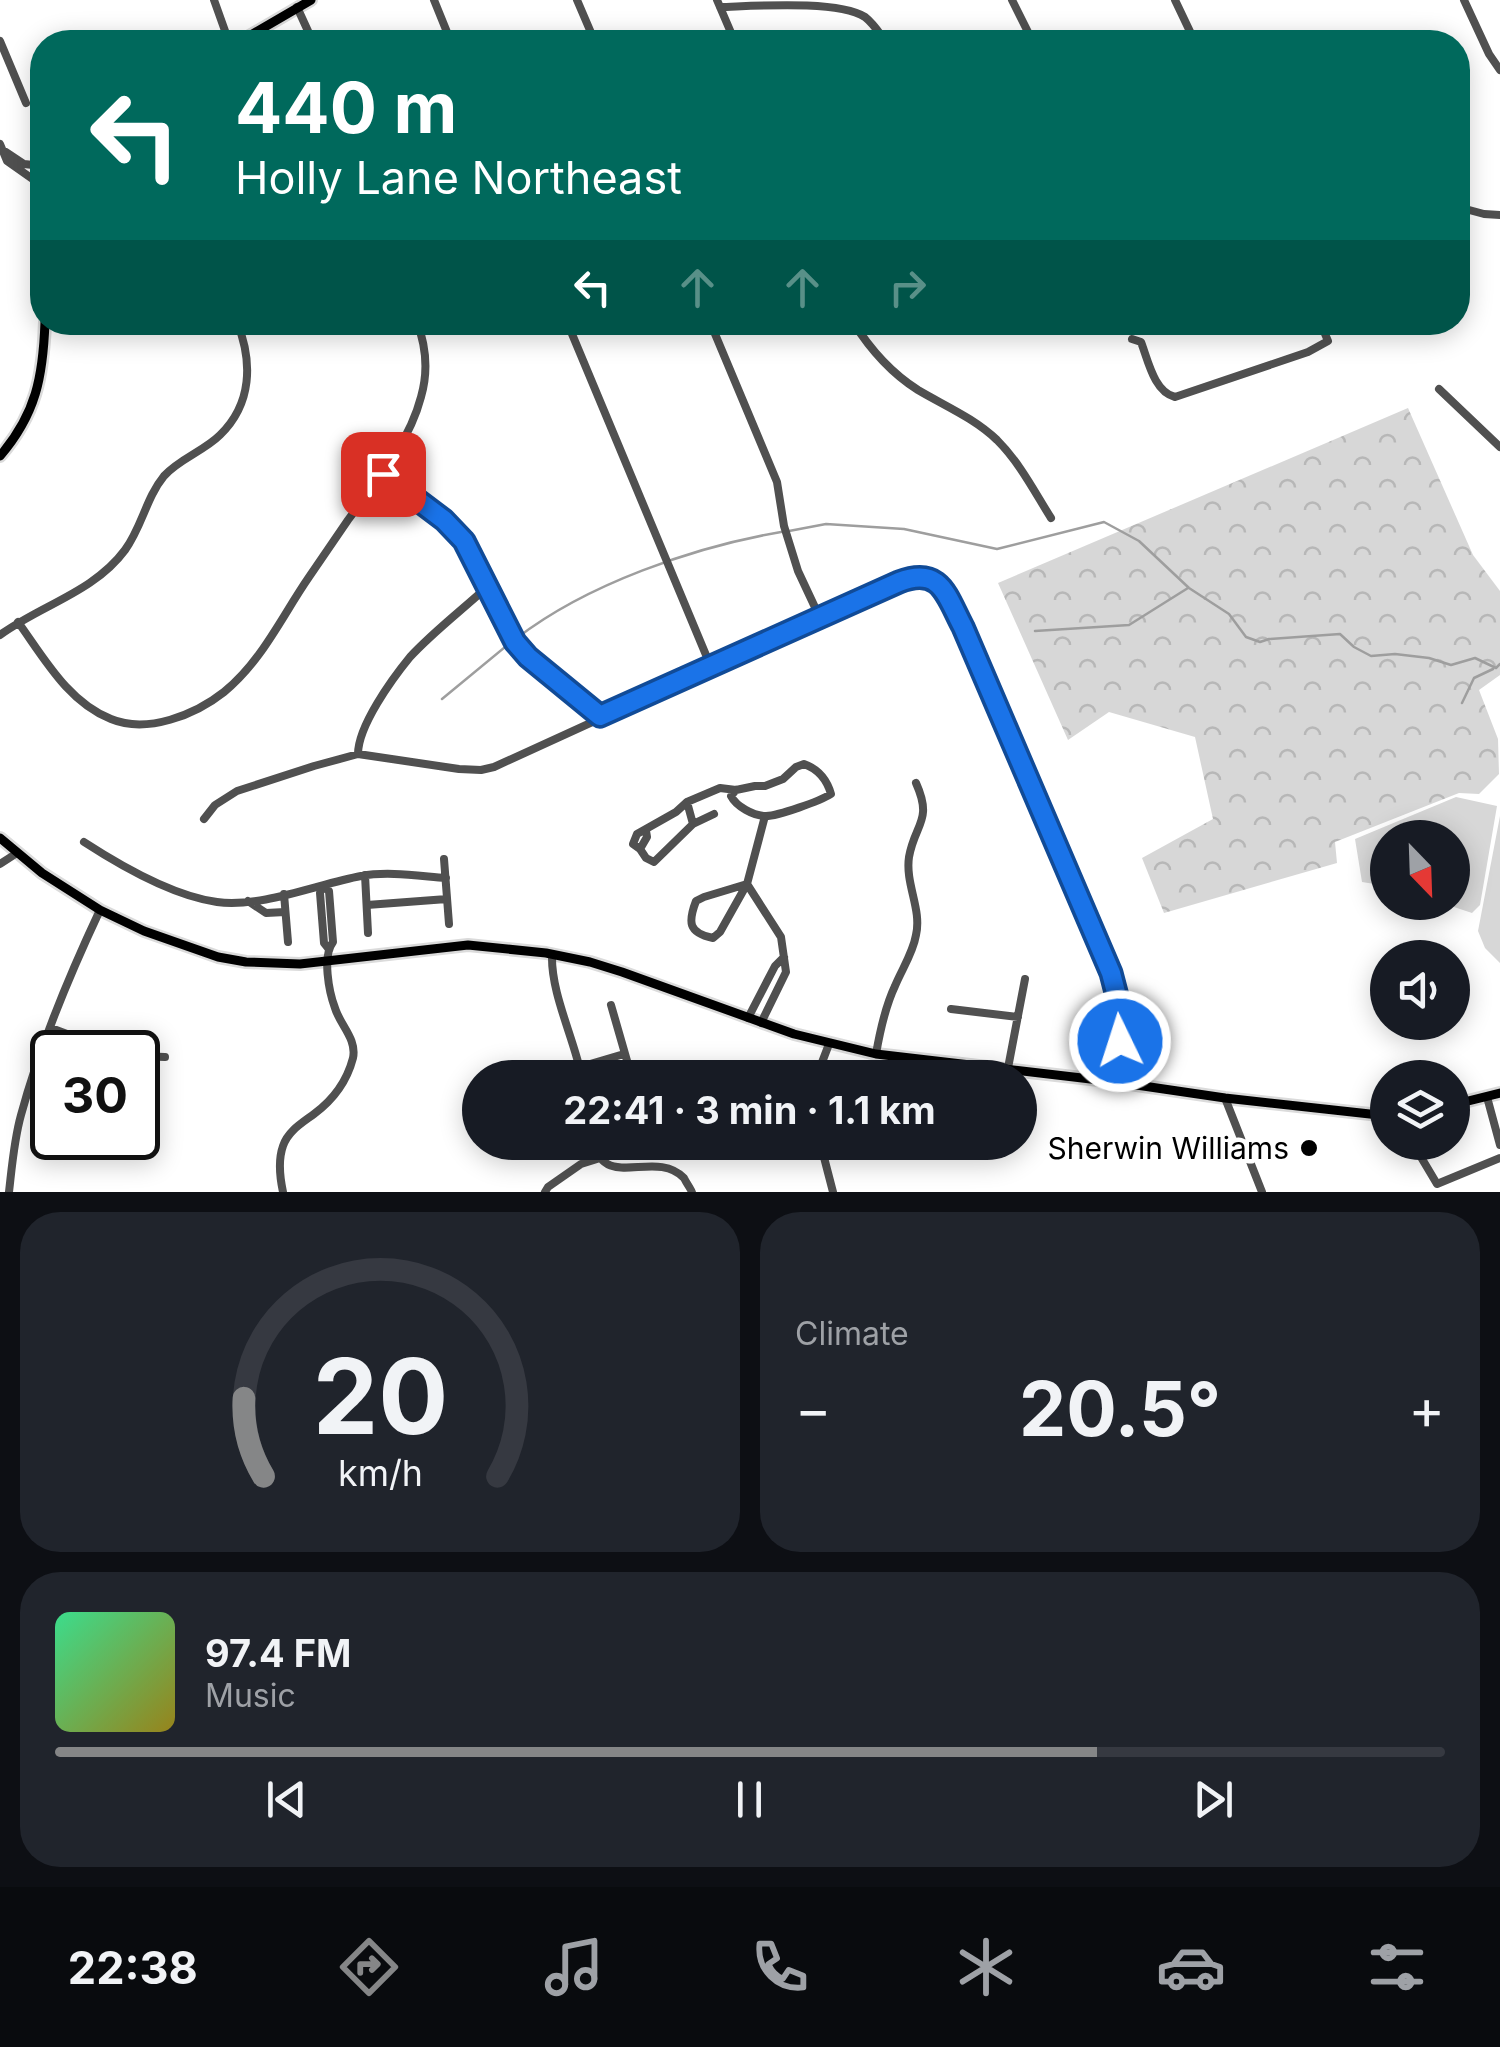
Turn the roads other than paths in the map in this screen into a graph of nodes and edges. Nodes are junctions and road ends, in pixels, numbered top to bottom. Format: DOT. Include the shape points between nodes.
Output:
graph roads {
  1 [pos="214,0"];
  2 [pos="311,0"];
  3 [pos="434,0"];
  4 [pos="577,0"];
  5 [pos="1012,0"];
  6 [pos="1175,0"];
  7 [pos="1464,0"];
  8 [pos="719,3"];
  9 [pos="297,7"];
  10 [pos="225,30"];
  11 [pos="259,30"];
  12 [pos="308,30"];
  13 [pos="447,30"];
  14 [pos="589,30"];
  15 [pos="730,30"];
  16 [pos="878,30"];
  17 [pos="1026,30"];
  18 [pos="1189,30"];
  19 [pos="0,41"];
  20 [pos="1500,70"];
  21 [pos="26,103"];
  22 [pos="1,146"];
  23 [pos="30,165"];
  24 [pos="30,176"];
  25 [pos="1470,210"];
  26 [pos="1500,215"];
  27 [pos="45,335"];
  28 [pos="243,335"];
  29 [pos="420,335"];
  30 [pos="572,335"];
  31 [pos="715,335"];
  32 [pos="863,335"];
  33 [pos="1325,335"];
  34 [pos="1132,339"];
  35 [pos="1439,389"];
  36 [pos="1500,447"];
  37 [pos="0,456"];
  38 [pos="383,474"];
  39 [pos="1050,518"];
  40 [pos="487,586"];
  41 [pos="820,618"];
  42 [pos="18,622"];
  43 [pos="0,635"];
  44 [pos="710,667"];
  45 [pos="600,716"];
  46 [pos="358,754"];
  47 [pos="916,783"];
  48 [pos="736,790"];
  49 [pos="686,802"];
  50 [pos="714,814"];
  51 [pos="765,816"];
  52 [pos="204,820"];
  53 [pos="692,824"];
  54 [pos="0,838"];
  55 [pos="84,842"];
  56 [pos="17,853"];
  57 [pos="444,859"];
  58 [pos="0,864"];
  59 [pos="365,875"];
  60 [pos="446,878"];
  61 [pos="748,884"];
  62 [pos="322,886"];
  63 [pos="284,894"];
  64 [pos="447,899"];
  65 [pos="248,901"];
  66 [pos="367,905"];
  67 [pos="100,910"];
  68 [pos="285,912"];
  69 [pos="450,924"];
  70 [pos="368,933"];
  71 [pos="288,942"];
  72 [pos="552,954"];
  73 [pos="784,957"];
  74 [pos="326,962"];
  75 [pos="1025,978"];
  76 [pos="611,1005"];
  77 [pos="951,1010"];
  78 [pos="1018,1017"];
  79 [pos="748,1018"];
  80 [pos="761,1023"];
  81 [pos="51,1028"];
  82 [pos="56,1030"];
  83 [pos="828,1044"];
  84 [pos="624,1054"];
  85 [pos="876,1054"];
  86 [pos="160,1057"];
  87 [pos="166,1057"];
  88 [pos="579,1060"];
  89 [pos="604,1060"];
  90 [pos="626,1060"];
  91 [pos="822,1060"];
  92 [pos="933,1060"];
  93 [pos="1010,1060"];
  94 [pos="1037,1072"];
  95 [pos="1116,1082"];
  96 [pos="1500,1093"];
  97 [pos="1486,1097"];
  98 [pos="1224,1098"];
  99 [pos="1470,1101"];
  100 [pos="1370,1114"];
  101 [pos="1500,1144"];
  102 [pos="1500,1158"];
  103 [pos="593,1160"];
  104 [pos="597,1160"];
  105 [pos="825,1160"];
  106 [pos="1423,1160"];
  107 [pos="9,1192"];
  108 [pos="283,1192"];
  109 [pos="545,1192"];
  110 [pos="692,1192"];
  111 [pos="833,1192"];
  112 [pos="1262,1192"];
  1 -- 10 [label="street"];
  2 -- 9 [label="main road"];
  3 -- 13 [label="street"];
  4 -- 14 [label="street"];
  5 -- 17 [label="street"];
  6 -- 18 [label="street"];
  7 -- 20 [label="street"];
  8 -- 15 [label="street"];
  8 -- 16 [label="street" via="849,9"];
  9 -- 11 [label="main road"];
  9 -- 12 [label="street"];
  19 -- 21 [label="street"];
  22 -- 23 [label="street"];
  22 -- 24 [label="street" via="7,162"];
  25 -- 26 [label="street"];
  27 -- 37 [label="main road" via="36,395"];
  28 -- 42 [label="street" via="246,388 220,435 167,473 124,550 97,578"];
  29 -- 38 [label="street" via="426,365 421,400"];
  30 -- 44 [label="street"];
  31 -- 41 [label="street" via="777,482 798,571"];
  32 -- 39 [label="street" via="902,379 996,440"];
  33 -- 34 [label="street" via="1328,341 1308,352 1175,396 1160,388 1140,342"];
  35 -- 36 [label="street"];
  38 -- 40 [label="street" via="464,541"];
  38 -- 42 [label="street" via="245,674 185,714 142,724 112,720 79,702"];
  40 -- 45 [label="street" via="528,657"];
  40 -- 46 [label="street" via="410,658 369,717"];
  41 -- 44 [label="street"];
  41 -- 95 [label="street" via="913,576 930,576 943,589 1111,973 1120,1041"];
  42 -- 43 [label="street"];
  44 -- 45 [label="street"];
  45 -- 46 [label="street" via="481,770"];
  46 -- 52 [label="street" via="237,791"];
  47 -- 85 [label="street" via="925,812 909,855 916,936"];
  48 -- 49 [label="street" via="720,788"];
  48 -- 51 [label="street" via="731,796 737,806"];
  48 -- 51 [label="street" via="783,780 804,764 826,781 830,794 821,800"];
  49 -- 53 [label="street"];
  49 -- 53 [label="street" via="637,834 633,844 654,862"];
  50 -- 53 [label="street"];
  51 -- 61 [label="street"];
  54 -- 56 [label="main road"];
  55 -- 65 [label="street" via="173,889 218,902"];
  56 -- 58 [label="street"];
  56 -- 67 [label="main road"];
  57 -- 60 [label="street"];
  59 -- 60 [label="street"];
  59 -- 62 [label="street"];
  59 -- 66 [label="street"];
  60 -- 64 [label="street"];
  61 -- 61 [label="street" via="696,901 690,917 696,932 713,938 720,932"];
  61 -- 73 [label="street" via="781,937"];
  62 -- 63 [label="street"];
  62 -- 74 [label="street" via="329,891 333,942"];
  63 -- 65 [label="street"];
  63 -- 68 [label="street"];
  64 -- 66 [label="street"];
  64 -- 69 [label="street"];
  65 -- 68 [label="street" via="266,913"];
  66 -- 70 [label="street"];
  67 -- 74 [label="main road" via="218,957"];
  67 -- 81 [label="street"];
  68 -- 71 [label="street"];
  72 -- 74 [label="main road" via="468,946"];
  72 -- 79 [label="main road"];
  72 -- 88 [label="street" via="556,991"];
  73 -- 79 [label="street"];
  73 -- 80 [label="street" via="786,972"];
  74 -- 108 [label="street" via="335,1010 354,1056 334,1097 286,1139"];
  75 -- 78 [label="street"];
  76 -- 84 [label="street"];
  77 -- 78 [label="street"];
  78 -- 93 [label="street"];
  79 -- 80 [label="main road"];
  80 -- 83 [label="main road"];
  81 -- 82 [label="street"];
  81 -- 107 [label="street" via="20,1117"];
  83 -- 85 [label="main road"];
  83 -- 91 [label="street"];
  84 -- 89 [label="street"];
  84 -- 90 [label="street"];
  85 -- 92 [label="main road"];
  86 -- 87 [label="street"];
  94 -- 95 [label="main road"];
  95 -- 98 [label="main road"];
  96 -- 97 [label="main road"];
  97 -- 99 [label="main road"];
  97 -- 101 [label="street"];
  98 -- 100 [label="main road"];
  98 -- 112 [label="street"];
  102 -- 106 [label="street" via="1437,1184"];
  103 -- 109 [label="street"];
  104 -- 110 [label="street" via="617,1175 675,1172"];
  105 -- 111 [label="street"];
}
